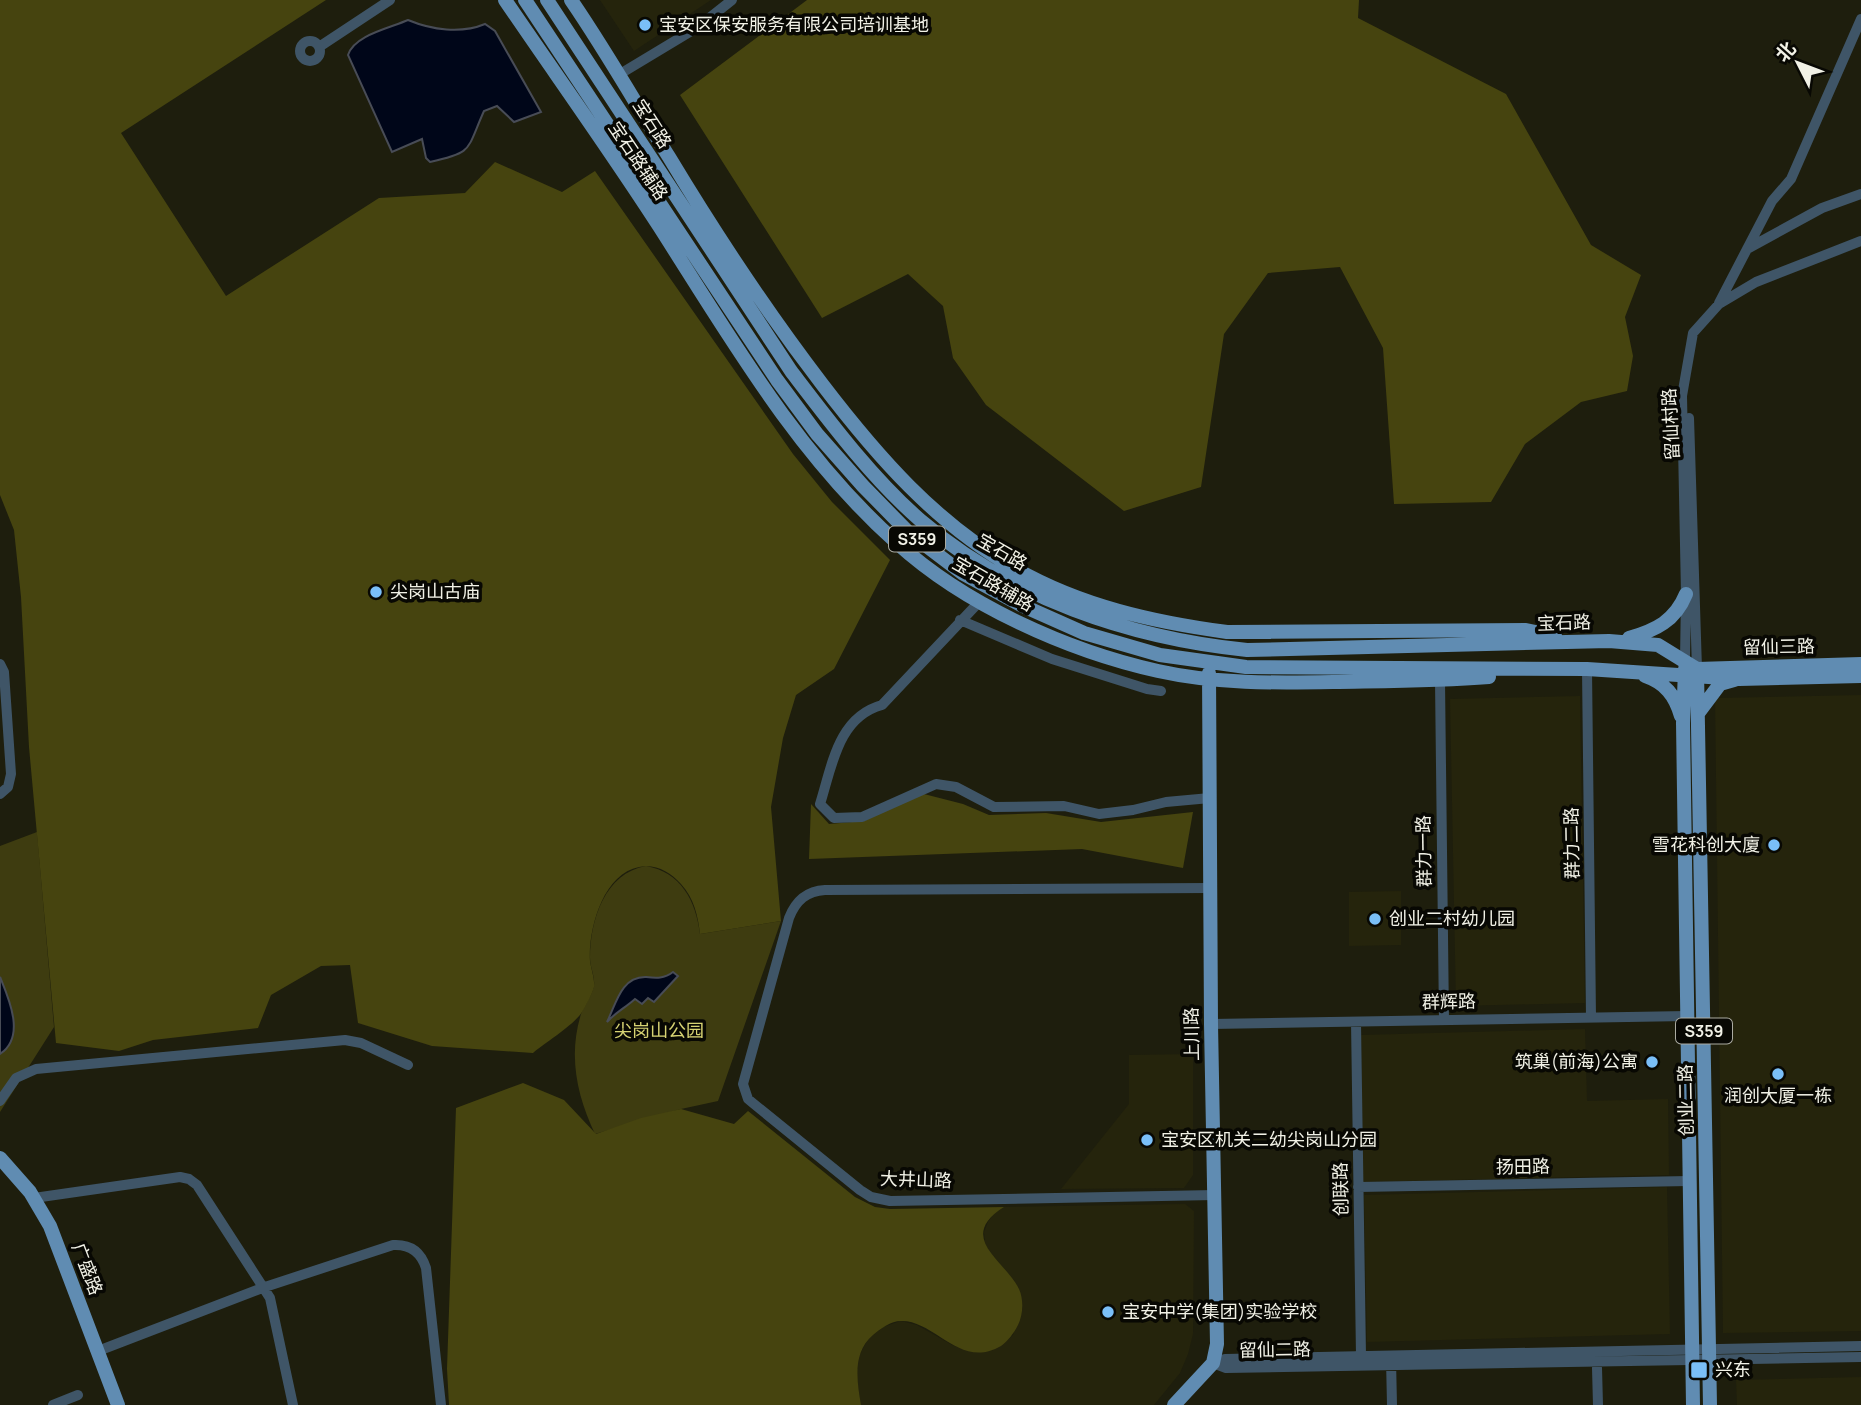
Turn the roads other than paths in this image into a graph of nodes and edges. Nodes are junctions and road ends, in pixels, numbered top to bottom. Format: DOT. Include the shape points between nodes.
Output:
graph roads {
  1 [pos="390,0"];
  2 [pos="505,0"];
  3 [pos="515,0"];
  4 [pos="526,0"];
  5 [pos="547,0"];
  6 [pos="571,0"];
  7 [pos="732,0"];
  8 [pos="1861,19"];
  9 [pos="547,32"];
  10 [pos="319,47"];
  11 [pos="620,74"];
  12 [pos="1861,194"];
  13 [pos="1861,241"];
  14 [pos="1747,249"];
  15 [pos="1719,304"];
  16 [pos="1686,377"];
  17 [pos="1686,594"];
  18 [pos="980,601"];
  19 [pos="960,620"];
  20 [pos="1580,641"];
  21 [pos="1609,641"];
  22 [pos="1210,646"];
  23 [pos="1209,663"];
  24 [pos="0,664"];
  25 [pos="1861,664"];
  26 [pos="1581,669"];
  27 [pos="1627,670"];
  28 [pos="1691,670"];
  29 [pos="1861,676"];
  30 [pos="1739,679"];
  31 [pos="1209,680"];
  32 [pos="1440,681"];
  33 [pos="1161,691"];
  34 [pos="1698,713"];
  35 [pos="1683,723"];
  36 [pos="0,794"];
  37 [pos="1210,798"];
  38 [pos="1210,888"];
  39 [pos="1687,1016"];
  40 [pos="1591,1017"];
  41 [pos="1444,1020"];
  42 [pos="1356,1022"];
  43 [pos="1211,1024"];
  44 [pos="408,1065"];
  45 [pos="0,1101"];
  46 [pos="0,1158"];
  47 [pos="1689,1181"];
  48 [pos="1359,1187"];
  49 [pos="1214,1195"];
  50 [pos="34,1198"];
  51 [pos="265,1287"];
  52 [pos="1861,1346"];
  53 [pos="98,1351"];
  54 [pos="1692,1355"];
  55 [pos="1709,1355"];
  56 [pos="1361,1356"];
  57 [pos="1861,1357"];
  58 [pos="1391,1361"];
  59 [pos="1213,1363"];
  60 [pos="1597,1368"];
  61 [pos="78,1395"];
  62 [pos="53,1405"];
  63 [pos="118,1405"];
  64 [pos="293,1405"];
  65 [pos="441,1405"];
  66 [pos="1174,1405"];
  67 [pos="1392,1405"];
  68 [pos="1598,1405"];
  69 [pos="1693,1405"];
  70 [pos="1710,1405"];
  1 -- 10 [label="street"];
  2 -- 18 [label="main road, 宝石路辅路" via="804,444 898,544"];
  3 -- 9 [label="main road"];
  4 -- 9 [label="main road, 宝石路 / S359"];
  5 -- 22 [label="main road, 宝石路 / S359" via="791,370 831,424 920,519 971,558 1090,617"];
  6 -- 11 [label="main road, 宝石路辅路"];
  7 -- 11 [label="street" via="698,27"];
  8 -- 14 [label="street" via="1791,179 1772,201"];
  9 -- 23 [label="main road, 宝石路 / S359" via="777,380 817,434 908,532 962,572 1084,633 1160,655"];
  11 -- 20 [label="main road, 宝石路辅路" via="747,278 864,439 934,510 1016,569 1095,604 1138,617 1227,632 1526,631"];
  12 -- 14 [label="street" via="1822,208"];
  13 -- 15 [label="street" via="1756,282"];
  14 -- 15 [label="street"];
  15 -- 16 [label="street" via="1693,333"];
  16 -- 17 [label="street, 留仙村路" via="1682,396"];
  16 -- 28 [label="street, 留仙村路"];
  17 -- 21 [label="main road" via="1678,611 1660,626"];
  17 -- 28 [label="street, 留仙村路"];
  18 -- 19 [label="street"];
  18 -- 31 [label="main road, 宝石路辅路" via="1078,648 1156,671"];
  19 -- 33 [label="street" via="1052,659"];
  19 -- 37 [label="street" via="882,705 858,716 846,729 820,804 834,818 862,817 936,784 956,787 994,807 1064,806 1099,814"];
  20 -- 21 [label="main road, 宝石路 / S359"];
  20 -- 22 [label="main road, 宝石路 / S359" via="1247,650"];
  21 -- 28 [label="main road, 宝石路 / S359" via="1658,645"];
  22 -- 23 [label="main road, 上川路"];
  23 -- 26 [label="main road, 宝石路 / S359"];
  23 -- 31 [label="main road, 上川路"];
  24 -- 36 [label="street" via="11,774 8,787"];
  25 -- 28 [label="main road, 留仙三路"];
  26 -- 27 [label="main road, 宝石路 / S359"];
  26 -- 32 [label="main road, 宝石路辅路"];
  26 -- 40 [label="street, 群力二路"];
  27 -- 28 [label="main road, 宝石路"];
  27 -- 35 [label="main road, 创业二路 / S359" via="1669,690"];
  28 -- 30 [label="main road, 留仙三路"];
  28 -- 34 [label="main road, 创业二路 / S359"];
  28 -- 35 [label="main road, 创业二路 / S359"];
  29 -- 30 [label="main road, 留仙三路"];
  30 -- 34 [label="main road" via="1720,684"];
  31 -- 32 [label="main road, 宝石路辅路"];
  31 -- 37 [label="main road, 上川路"];
  32 -- 41 [label="street, 群力一路"];
  34 -- 55 [label="main road, 创业二路 / S359"];
  35 -- 39 [label="main road, 创业二路 / S359"];
  37 -- 38 [label="main road, 上川路"];
  38 -- 43 [label="main road, 上川路"];
  38 -- 49 [label="street, 大井山路" via="817,890 792,910 744,1076 744,1092 871,1197 890,1201"];
  39 -- 40 [label="street, 群辉路"];
  39 -- 47 [label="main road, 创业二路 / S359"];
  40 -- 41 [label="street, 群辉路"];
  41 -- 42 [label="street, 群辉路"];
  42 -- 43 [label="street, 群辉路"];
  42 -- 48 [label="street, 创联路"];
  43 -- 49 [label="main road, 上川路"];
  44 -- 45 [label="street" via="345,1040 36,1069 16,1078"];
  46 -- 50 [label="main road, 广盛路"];
  47 -- 48 [label="street, 扬田路"];
  47 -- 54 [label="main road, 创业二路 / S359"];
  48 -- 56 [label="street, 创联路"];
  49 -- 59 [label="main road, 上川路" via="1217,1344"];
  50 -- 51 [label="street" via="189,1179"];
  50 -- 53 [label="main road, 广盛路" via="50,1226"];
  51 -- 53 [label="street"];
  51 -- 64 [label="street"];
  51 -- 65 [label="street" via="393,1245 414,1249 426,1268"];
  52 -- 55 [label="street, 留仙二路"];
  53 -- 63 [label="main road, 广盛路"];
  54 -- 55 [label="street, 留仙二路"];
  54 -- 58 [label="street, 留仙二路"];
  54 -- 69 [label="main road, 创业二路 / S359"];
  55 -- 57 [label="street, 留仙二路"];
  55 -- 70 [label="main road, 创业二路 / S359"];
  56 -- 58 [label="street, 留仙二路"];
  56 -- 59 [label="street, 留仙二路"];
  58 -- 59 [label="street, 留仙二路" via="1226,1368"];
  58 -- 67 [label="street"];
  59 -- 66 [label="main road"];
  60 -- 68 [label="street"];
  61 -- 62 [label="street"];
}
